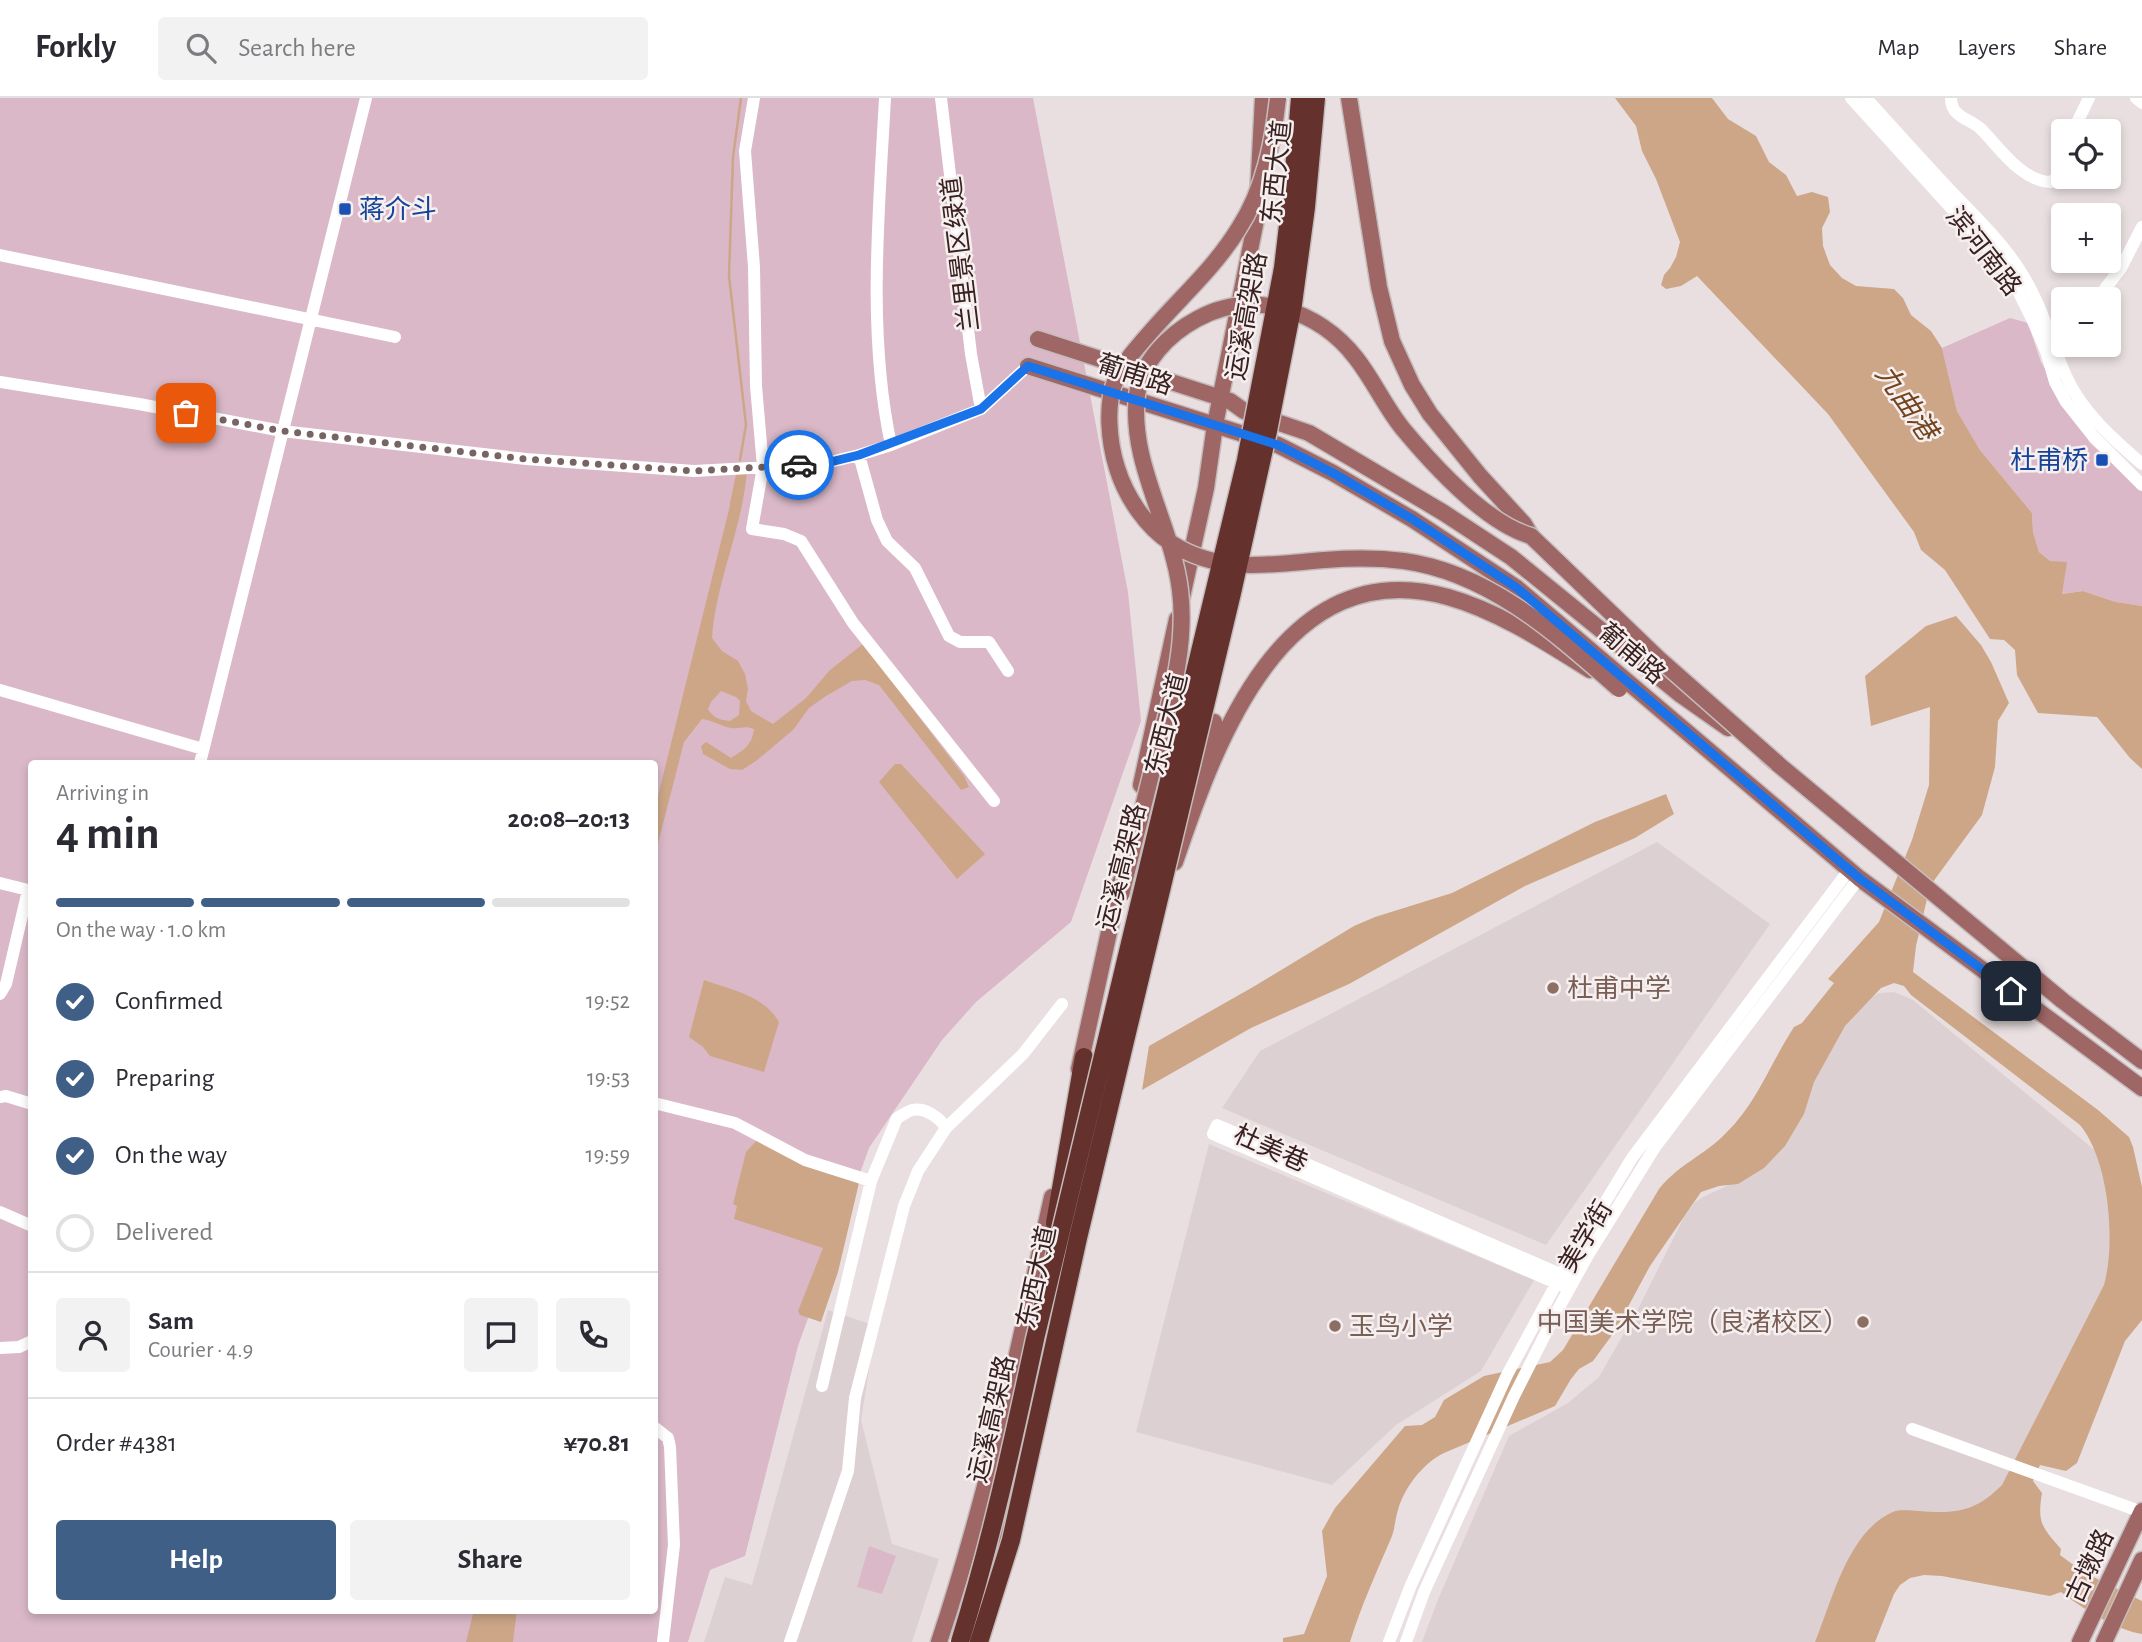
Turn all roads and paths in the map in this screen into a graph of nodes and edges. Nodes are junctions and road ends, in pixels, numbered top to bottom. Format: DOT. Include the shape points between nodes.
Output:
graph roads {
  1 [pos="366,98"];
  2 [pos="754,98"];
  3 [pos="885,98"];
  4 [pos="941,98"];
  5 [pos="1263,98"];
  6 [pos="1278,98"];
  7 [pos="1300,98"];
  8 [pos="1307,98"];
  9 [pos="1316,98"];
  10 [pos="1349,98"];
  11 [pos="1851,98"];
  12 [pos="1867,98"];
  13 [pos="1951,98"];
  14 [pos="2088,98"];
  15 [pos="2136,98"];
  16 [pos="2142,103"];
  17 [pos="2078,119"];
  18 [pos="2051,182"];
  19 [pos="2142,227"];
  20 [pos="0,255"];
  21 [pos="2106,287"];
  22 [pos="310,321"];
  23 [pos="2051,335"];
  24 [pos="395,337"];
  25 [pos="1038,339"];
  26 [pos="2051,339"];
  27 [pos="2055,357"];
  28 [pos="2059,357"];
  29 [pos="1028,366"];
  30 [pos="0,382"];
  31 [pos="1221,398"];
  32 [pos="981,409"];
  33 [pos="1263,417"];
  34 [pos="1216,425"];
  35 [pos="282,431"];
  36 [pos="1258,439"];
  37 [pos="891,445"];
  38 [pos="859,455"];
  39 [pos="2142,464"];
  40 [pos="763,467"];
  41 [pos="2142,485"];
  42 [pos="1531,536"];
  43 [pos="1007,671"];
  44 [pos="1619,689"];
  45 [pos="0,690"];
  46 [pos="1214,722"];
  47 [pos="203,749"];
  48 [pos="201,760"];
  49 [pos="1777,763"];
  50 [pos="994,801"];
  51 [pos="1807,835"];
  52 [pos="1173,868"];
  53 [pos="1854,874"];
  54 [pos="0,883"];
  55 [pos="28,890"];
  56 [pos="28,899"];
  57 [pos="0,994"];
  58 [pos="1062,1004"];
  59 [pos="1084,1057"];
  60 [pos="2142,1061"];
  61 [pos="1124,1063"];
  62 [pos="2142,1088"];
  63 [pos="0,1097"];
  64 [pos="28,1103"];
  65 [pos="658,1104"];
  66 [pos="946,1128"];
  67 [pos="871,1181"];
  68 [pos="0,1212"];
  69 [pos="28,1224"];
  70 [pos="1559,1279"];
  71 [pos="1572,1284"];
  72 [pos="1035,1339"];
  73 [pos="1054,1342"];
  74 [pos="28,1343"];
  75 [pos="0,1348"];
  76 [pos="822,1386"];
  77 [pos="1912,1429"];
  78 [pos="658,1430"];
  79 [pos="2142,1511"];
  80 [pos="2142,1560"];
  81 [pos="2106,1638"];
  82 [pos="663,1642"];
  83 [pos="790,1642"];
  84 [pos="939,1642"];
  85 [pos="960,1642"];
  86 [pos="970,1642"];
  87 [pos="979,1642"];
  88 [pos="1389,1642"];
  89 [pos="1406,1642"];
  90 [pos="2080,1642"];
  1 -- 22 [label="street"];
  2 -- 40 [label="street" via="745,151"];
  3 -- 37 [label="street" via="878,292 880,372"];
  4 -- 32 [label="street, 兰里景区绿道"];
  5 -- 31 [label="main road" via="1257,215"];
  6 -- 44 [label="main road, bridge" via="1268,159 1242,225 1209,270 1140,344 1115,381 1111,402 1114,458 1133,502 1163,538 1197,556 1232,565 1385,560 1463,576 1500,595"];
  7 -- 72 [label="highway, 运溪高架路, bridge" via="1283,268 1246,460"];
  8 -- 33 [label="main road, 东西大道" via="1290,276"];
  9 -- 73 [label="highway, 运溪高架路, bridge" via="1293,304 1269,431"];
  10 -- 42 [label="main road" via="1392,341 1430,414"];
  11 -- 26 [label="street, 滨河南路" via="1992,253"];
  12 -- 23 [label="street" via="2017,267 2033,291"];
  13 -- 18 [label="street" via="1958,114 1979,127 2021,171"];
  14 -- 17 [label="street"];
  15 -- 16 [label="street"];
  19 -- 21 [label="street"];
  20 -- 22 [label="street"];
  22 -- 24 [label="street"];
  22 -- 35 [label="street"];
  25 -- 31 [label="main road, 葡甫路"];
  27 -- 41 [label="street, 滨河南路" via="2055,382 2066,402"];
  28 -- 39 [label="street" via="2076,396"];
  29 -- 32 [label="street"];
  29 -- 34 [label="main road, 葡甫路"];
  30 -- 35 [label="street"];
  31 -- 33 [label="main road, 葡甫路"];
  31 -- 34 [label="main road"];
  32 -- 37 [label="street"];
  33 -- 36 [label="main road, 东西大道"];
  33 -- 49 [label="main road, 葡甫路" via="1309,433 1511,557 1681,695"];
  34 -- 36 [label="main road, 葡甫路"];
  34 -- 84 [label="main road" via="1002,1423"];
  35 -- 40 [label="street" via="569,463 694,471"];
  35 -- 47 [label="street"];
  36 -- 51 [label="main road, 葡甫路" via="1278,445 1412,519 1517,588"];
  36 -- 86 [label="main road, 东西大道" via="1107,1073 1029,1424"];
  37 -- 38 [label="street"];
  38 -- 40 [label="street" via="822,464"];
  38 -- 43 [label="street" via="887,541 915,568 949,636 960,642 989,642"];
  40 -- 50 [label="street" via="752,528 801,541 853,623"];
  42 -- 49 [label="main road, bridge" via="1659,659"];
  42 -- 59 [label="main road, bridge" via="1499,521 1453,484 1403,429 1348,348 1308,317 1256,304 1212,311 1179,331 1152,357 1137,392 1137,428 1180,589 1180,651"];
  44 -- 51 [label="main road"];
  44 -- 52 [label="main road, bridge" via="1529,632 1449,597 1396,590 1339,603 1296,630 1255,680 1214,756"];
  45 -- 47 [label="street"];
  46 -- 52 [label="main road"];
  47 -- 48 [label="street"];
  49 -- 60 [label="main road, 葡甫路" via="2063,1002"];
  51 -- 53 [label="main road, 葡甫路"];
  52 -- 61 [label="main road, bridge"];
  53 -- 62 [label="main road, 葡甫路"];
  53 -- 70 [label="street, 美学街" via="1632,1158"];
  53 -- 71 [label="street, 美学街" via="1655,1147"];
  54 -- 55 [label="street"];
  56 -- 57 [label="street"];
  58 -- 66 [label="street" via="1023,1054"];
  59 -- 72 [label="highway, bridge"];
  61 -- 73 [label="highway, bridge"];
  63 -- 64 [label="street"];
  65 -- 67 [label="street" via="735,1123 805,1160"];
  66 -- 67 [label="street" via="927,1112 913,1109 897,1118"];
  66 -- 83 [label="street" via="918,1171 904,1206 855,1398 848,1471"];
  67 -- 76 [label="street"];
  68 -- 69 [label="street"];
  70 -- 70 [label="street, 杜美巷" via="1213,1134 1217,1125"];
  70 -- 71 [label="street, 杜美巷"];
  70 -- 88 [label="street, 美学街" via="1507,1375"];
  71 -- 89 [label="street, 美学街" via="1503,1420 1424,1592"];
  72 -- 85 [label="highway, 运溪高架路, bridge" via="983,1569"];
  73 -- 87 [label="highway, 运溪高架路, bridge" via="1012,1539"];
  74 -- 75 [label="street"];
  77 -- 79 [label="street"];
  78 -- 82 [label="street" via="668,1438 670,1447 674,1544"];
  79 -- 90 [label="main road, 古墩路"];
  80 -- 81 [label="main road, 古墩路"];
}
